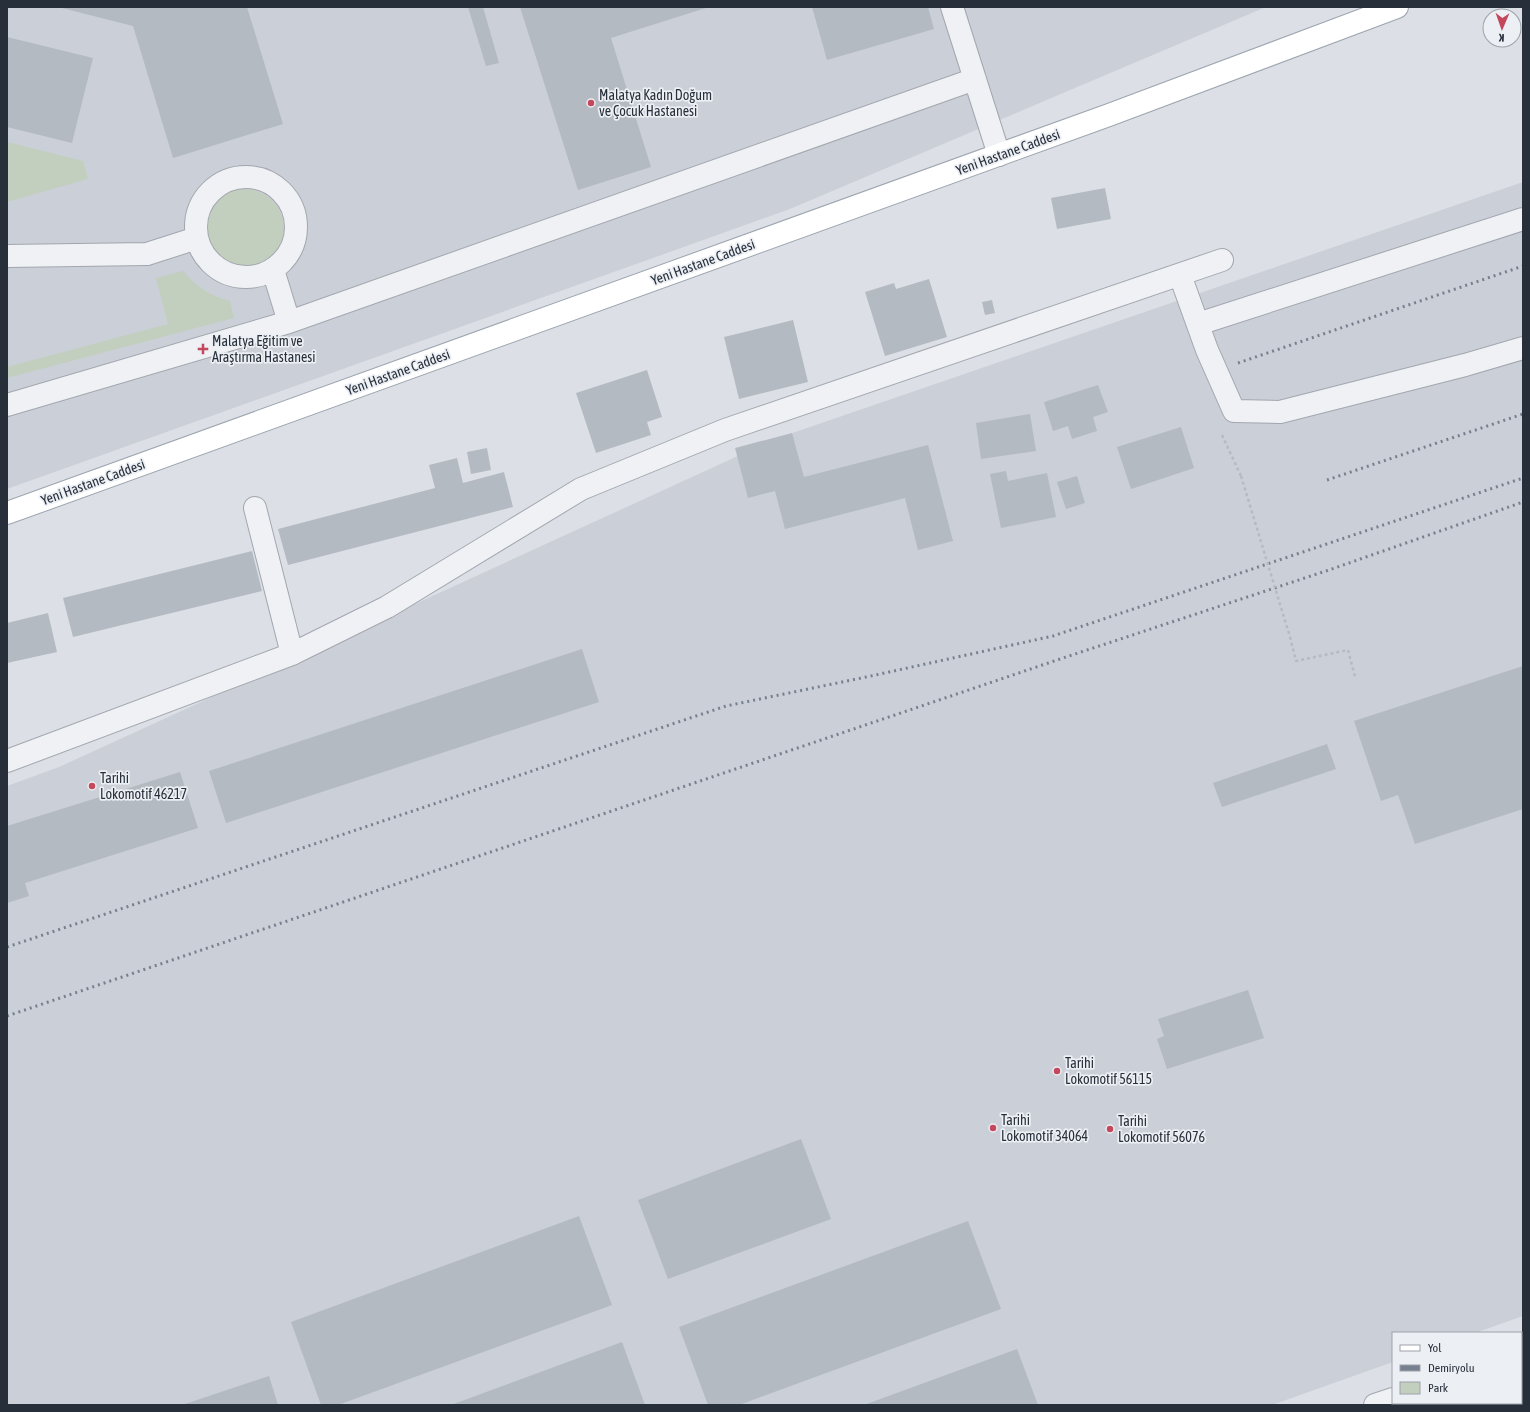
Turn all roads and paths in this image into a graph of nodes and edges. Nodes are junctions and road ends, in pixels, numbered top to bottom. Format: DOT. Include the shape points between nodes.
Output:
graph roads {
  1 [pos="952,7"];
  2 [pos="1397,7"];
  3 [pos="975,79"];
  4 [pos="999,155"];
  5 [pos="1523,219"];
  6 [pos="197,238"];
  7 [pos="7,256"];
  8 [pos="1222,260"];
  9 [pos="273,270"];
  10 [pos="1180,275"];
  11 [pos="289,322"];
  12 [pos="1198,324"];
  13 [pos="1523,348"];
  14 [pos="7,405"];
  15 [pos="1219,428"];
  16 [pos="255,508"];
  17 [pos="7,513"];
  18 [pos="292,654"];
  19 [pos="1356,677"];
  20 [pos="7,762"];
  21 [pos="1392,1399"];
  22 [pos="1375,1405"];
  1 -- 3 [label="street"];
  2 -- 4 [label="main road, Yeni Hastane Caddesi"];
  3 -- 4 [label="street"];
  3 -- 11 [label="street"];
  4 -- 17 [label="main road, Yeni Hastane Caddesi"];
  5 -- 12 [label="street"];
  6 -- 7 [label="street" via="147,254"];
  6 -- 9 [label="street" via="213,265 226,273 249,277"];
  6 -- 9 [label="street" via="196,221 201,204 211,191 225,181 241,176 258,178 274,184 287,196 295,211 297,227 294,244 286,259"];
  8 -- 10 [label="street"];
  9 -- 11 [label="street"];
  10 -- 12 [label="street"];
  10 -- 18 [label="street" via="725,430 581,489 387,608"];
  11 -- 14 [label="street"];
  12 -- 13 [label="street" via="1234,410 1280,412"];
  15 -- 19 [label="path, bridge" via="1241,476 1296,661 1348,650"];
  16 -- 18 [label="street"];
  18 -- 20 [label="street"];
  21 -- 22 [label="street"];
}
